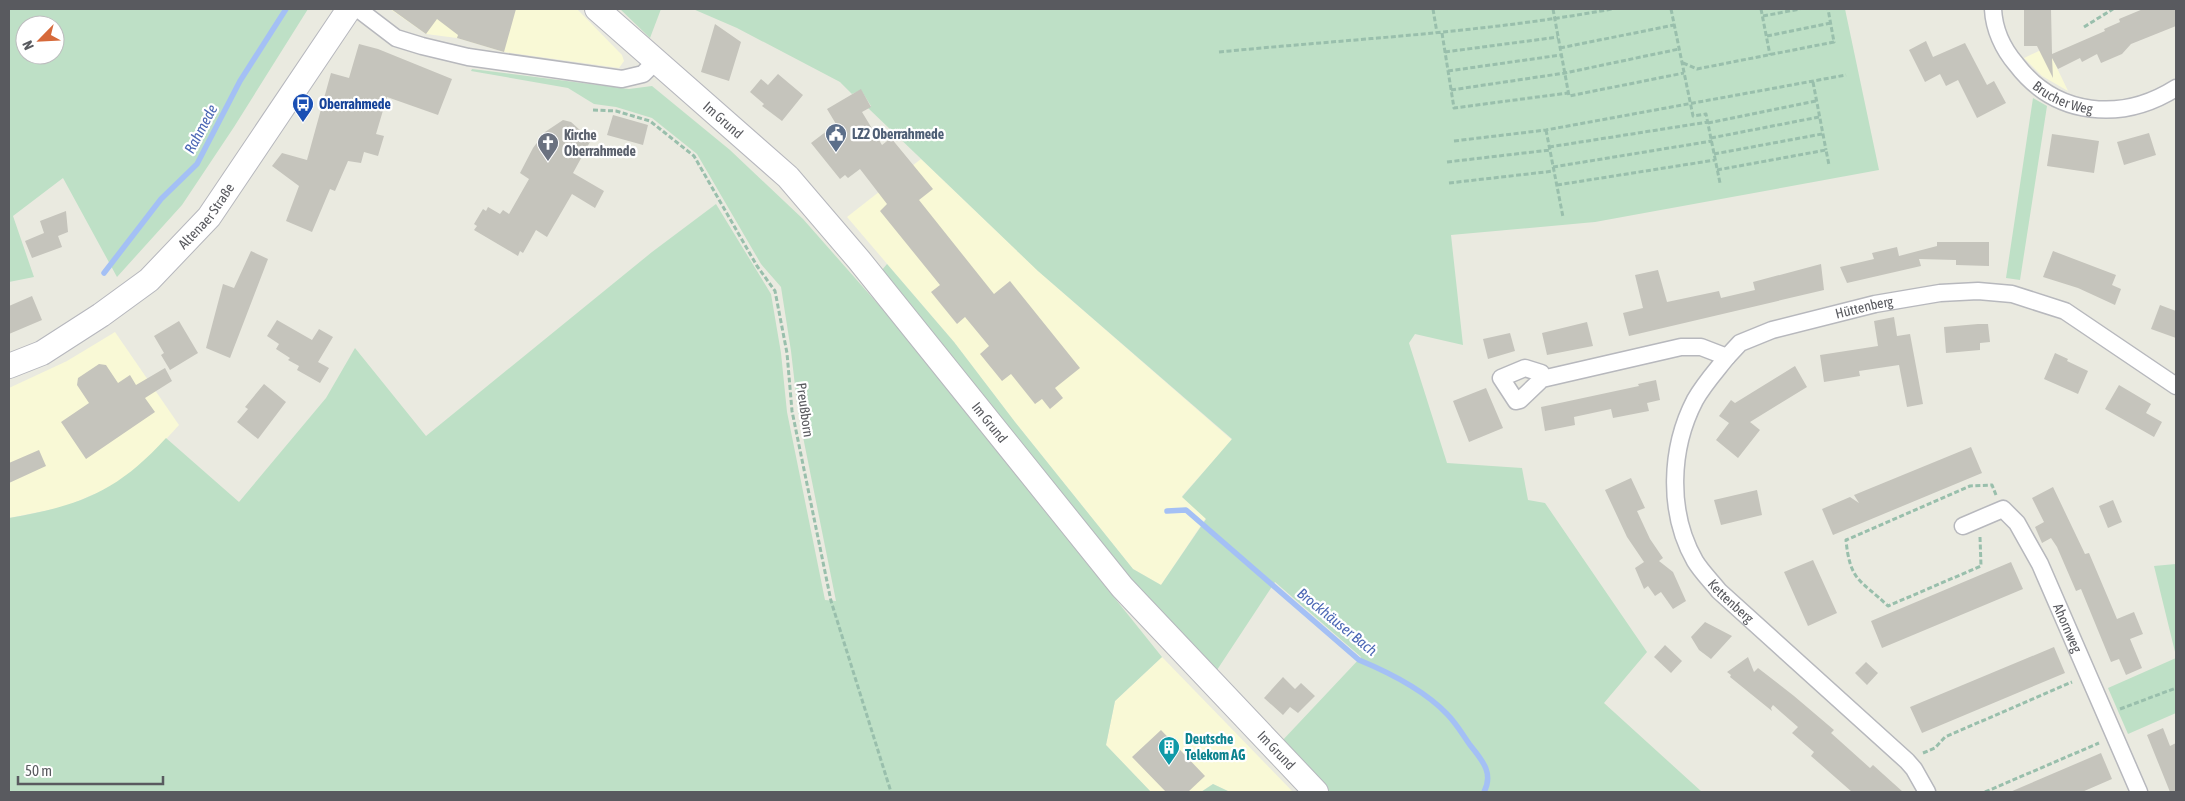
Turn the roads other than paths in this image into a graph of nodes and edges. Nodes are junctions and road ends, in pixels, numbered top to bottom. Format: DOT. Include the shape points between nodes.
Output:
graph roads {
  1 [pos="349,9"];
  2 [pos="358,9"];
  3 [pos="597,9"];
  4 [pos="1993,9"];
  5 [pos="656,61"];
  6 [pos="2176,88"];
  7 [pos="1727,357"];
  8 [pos="9,366"];
  9 [pos="1542,378"];
  10 [pos="2176,386"];
  11 [pos="1964,526"];
  12 [pos="1316,792"];
  13 [pos="1927,792"];
  14 [pos="2139,792"];
  1 -- 8 [label="main road, Altenaer Straße" via="209,217 149,280 101,316 42,353"];
  2 -- 5 [label="street" via="396,38 468,57 622,79 643,74"];
  3 -- 5 [label="main road, Im Grund"];
  4 -- 6 [label="street, Brucher Weg" via="1996,28 2009,55 2024,76 2048,95 2084,108 2105,111 2145,104"];
  5 -- 12 [label="main road, Im Grund" via="788,177 1122,588"];
  7 -- 9 [label="street" via="1701,347 1681,347"];
  7 -- 10 [label="street, Hüttenberg" via="1740,343 1780,328 1875,304 1940,293 1978,291 2020,296 2065,311"];
  7 -- 13 [label="street, Kettenberg" via="1695,400 1680,436 1677,454 1676,501 1681,526 1695,560 1719,590 1907,761"];
  11 -- 14 [label="street, Ahornweg" via="2003,509 2017,523 2040,564"];
}
